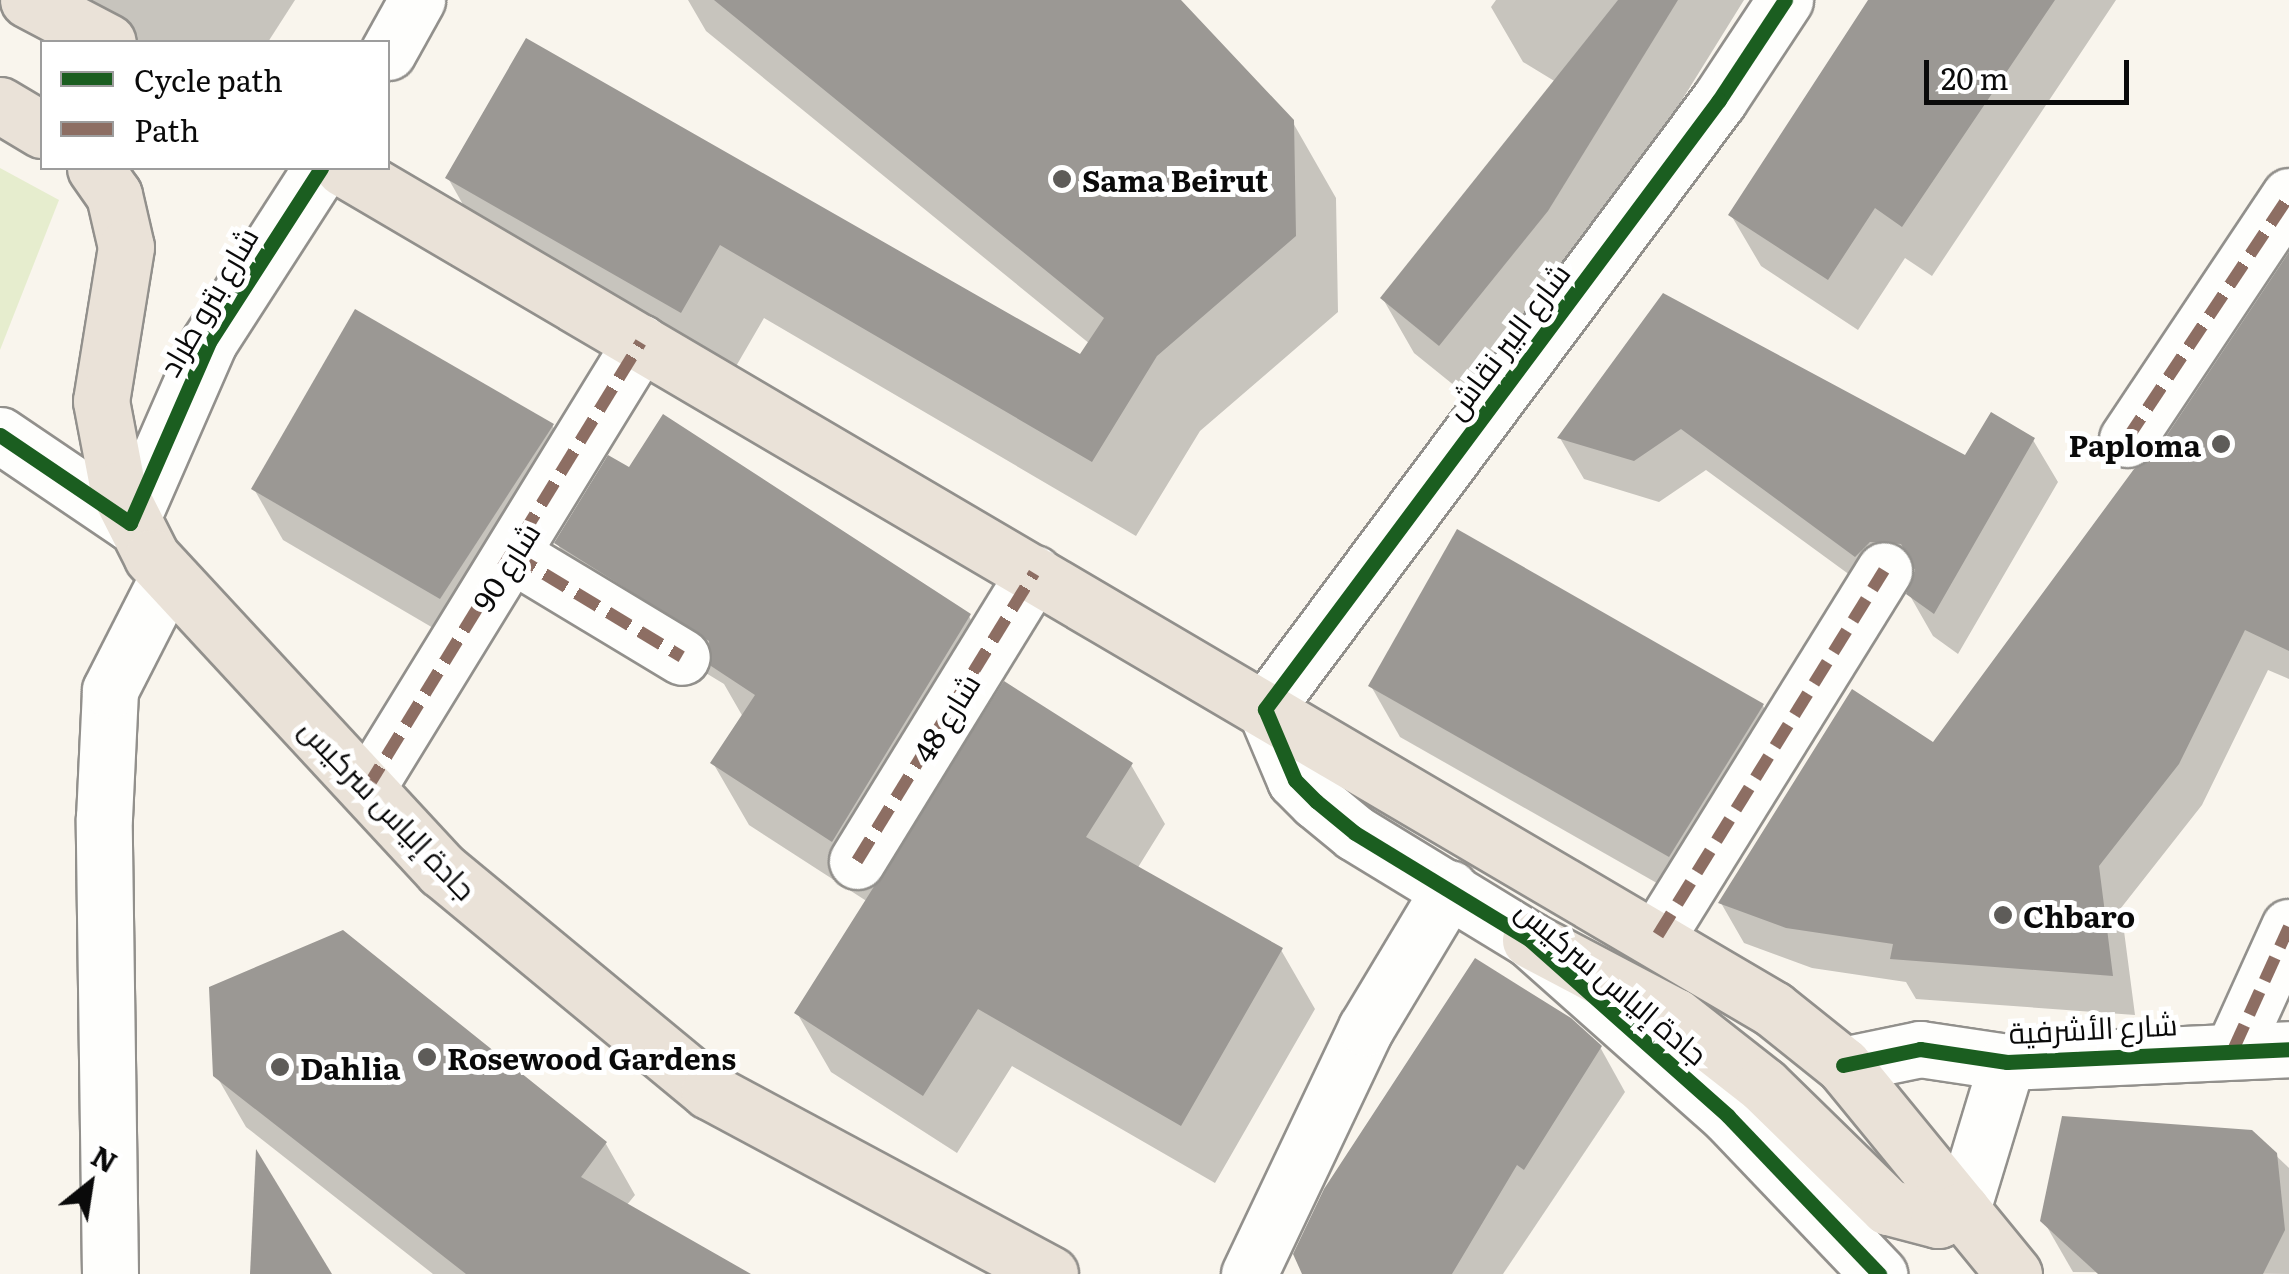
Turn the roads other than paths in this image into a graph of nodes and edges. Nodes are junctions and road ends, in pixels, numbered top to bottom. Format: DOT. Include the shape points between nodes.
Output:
graph roads {
  1 [pos="28,0"];
  2 [pos="418,0"];
  3 [pos="1785,0"];
  4 [pos="104,40"];
  5 [pos="390,49"];
  6 [pos="0,106"];
  7 [pos="40,129"];
  8 [pos="96,170"];
  9 [pos="320,170"];
  10 [pos="347,170"];
  11 [pos="2289,196"];
  12 [pos="641,342"];
  13 [pos="0,435"];
  14 [pos="2128,438"];
  15 [pos="130,523"];
  16 [pos="512,555"];
  17 [pos="1884,570"];
  18 [pos="1034,573"];
  19 [pos="168,576"];
  20 [pos="682,657"];
  21 [pos="1265,708"];
  22 [pos="367,788"];
  23 [pos="857,861"];
  24 [pos="1450,888"];
  25 [pos="2289,927"];
  26 [pos="1658,936"];
  27 [pos="1530,940"];
  28 [pos="2234,1048"];
  29 [pos="2289,1049"];
  30 [pos="2006,1062"];
  31 [pos="1843,1065"];
  32 [pos="1962,1210"];
  33 [pos="110,1274"];
  34 [pos="1050,1274"];
  35 [pos="1249,1274"];
  36 [pos="1879,1274"];
  37 [pos="2014,1274"];
  1 -- 4 [label="main road"];
  2 -- 5 [label="street"];
  3 -- 21 [label="street, شارع البير نقاش" via="1719,100"];
  6 -- 7 [label="main road"];
  8 -- 15 [label="main road, جادة إلياس سركيس" via="114,195 126,248 101,401"];
  9 -- 15 [label="street, شارع بترو طراد" via="209,342"];
  10 -- 12 [label="main road, جادة إلياس سركيس"];
  11 -- 14 [label="street"];
  12 -- 16 [label="street, شارع 90"];
  12 -- 18 [label="main road, جادة إلياس سركيس"];
  13 -- 15 [label="street"];
  15 -- 19 [label="main road, جادة إلياس سركيس"];
  16 -- 20 [label="street"];
  16 -- 22 [label="street, شارع 90"];
  17 -- 26 [label="street"];
  18 -- 21 [label="main road, جادة إلياس سركيس"];
  18 -- 23 [label="street, شارع 48"];
  19 -- 22 [label="main road, جادة إلياس سركيس"];
  19 -- 33 [label="street" via="110,690 104,818"];
  21 -- 24 [label="street, جادة إلياس سركيس" via="1295,780 1316,802 1355,833"];
  21 -- 26 [label="main road, جادة إلياس سركيس"];
  22 -- 34 [label="main road, جادة إلياس سركيس" via="442,870 708,1091"];
  24 -- 27 [label="street, جادة إلياس سركيس"];
  24 -- 35 [label="street" via="1366,1028"];
  25 -- 28 [label="street"];
  26 -- 31 [label="main road, جادة إلياس سركيس" via="1773,1008"];
  27 -- 32 [label="main road" via="1676,1016 1763,1085 1888,1207 1938,1220"];
  27 -- 36 [label="street, جادة إلياس سركيس" via="1728,1116"];
  28 -- 29 [label="street, شارع الأشرفية"];
  28 -- 30 [label="street, شارع الأشرفية"];
  30 -- 31 [label="street, شارع الأشرفية" via="1920,1049"];
  30 -- 32 [label="street, شارع الأشرفية"];
  31 -- 32 [label="main road, جادة إلياس سركيس"];
  32 -- 37 [label="main road, جادة إلياس سركيس"];
}
